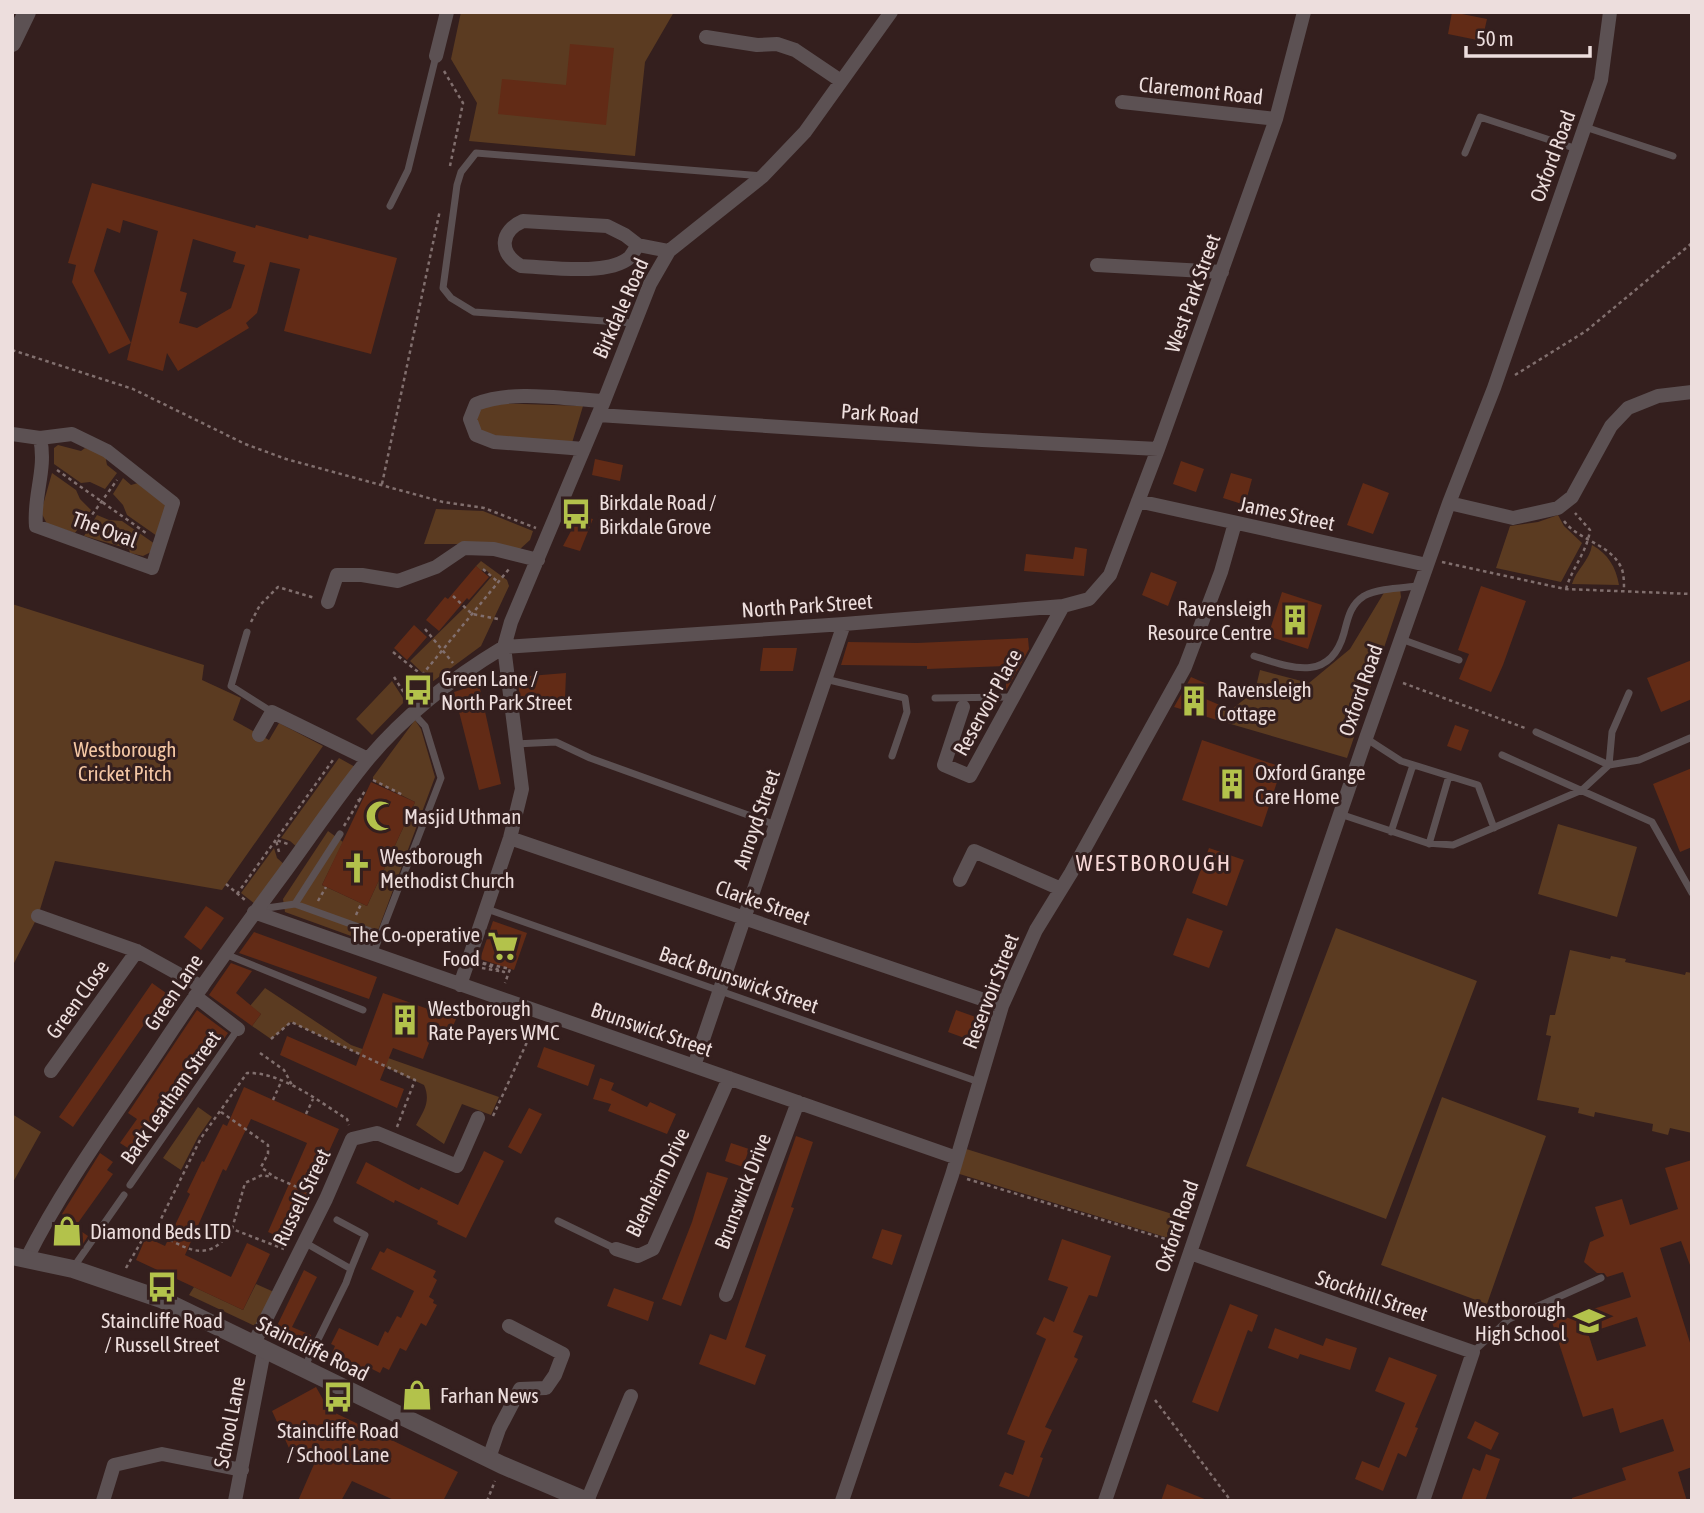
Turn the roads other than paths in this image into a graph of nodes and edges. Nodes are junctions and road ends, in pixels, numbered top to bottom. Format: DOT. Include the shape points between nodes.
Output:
graph roads {
  1 [pos="27,12"];
  2 [pos="447,12"];
  3 [pos="891,12"];
  4 [pos="1304,12"];
  5 [pos="1610,12"];
  6 [pos="706,37"];
  7 [pos="12,43"];
  8 [pos="436,56"];
  9 [pos="841,80"];
  10 [pos="1122,103"];
  11 [pos="1276,119"];
  12 [pos="1585,127"];
  13 [pos="1577,149"];
  14 [pos="1465,153"];
  15 [pos="1673,156"];
  16 [pos="764,176"];
  17 [pos="390,206"];
  18 [pos="638,245"];
  19 [pos="669,251"];
  20 [pos="1097,265"];
  21 [pos="1222,272"];
  22 [pos="634,323"];
  23 [pos="1692,392"];
  24 [pos="604,401"];
  25 [pos="598,415"];
  26 [pos="12,434"];
  27 [pos="40,438"];
  28 [pos="584,449"];
  29 [pos="1158,449"];
  30 [pos="1138,501"];
  31 [pos="1449,503"];
  32 [pos="1235,523"];
  33 [pos="538,560"];
  34 [pos="1428,562"];
  35 [pos="1105,583"];
  36 [pos="1419,586"];
  37 [pos="328,602"];
  38 [pos="1063,606"];
  39 [pos="844,624"];
  40 [pos="247,632"];
  41 [pos="1401,638"];
  42 [pos="504,647"];
  43 [pos="1254,656"];
  44 [pos="1459,660"];
  45 [pos="825,679"];
  46 [pos="1629,693"];
  47 [pos="1013,697"];
  48 [pos="935,698"];
  49 [pos="963,707"];
  50 [pos="272,712"];
  51 [pos="414,712"];
  52 [pos="1536,732"];
  53 [pos="259,735"];
  54 [pos="1366,738"];
  55 [pos="1690,738"];
  56 [pos="515,744"];
  57 [pos="1502,755"];
  58 [pos="892,756"];
  59 [pos="368,759"];
  60 [pos="1413,765"];
  61 [pos="1609,765"];
  62 [pos="1450,776"];
  63 [pos="1583,790"];
  64 [pos="1339,814"];
  65 [pos="776,825"];
  66 [pos="1494,828"];
  67 [pos="1391,832"];
  68 [pos="340,834"];
  69 [pos="510,838"];
  70 [pos="1429,844"];
  71 [pos="960,880"];
  72 [pos="1061,889"];
  73 [pos="1692,893"];
  74 [pos="295,904"];
  75 [pos="487,909"];
  76 [pos="255,911"];
  77 [pos="38,916"];
  78 [pos="745,918"];
  79 [pos="137,951"];
  80 [pos="369,953"];
  81 [pos="225,954"];
  82 [pos="460,985"];
  83 [pos="720,990"];
  84 [pos="198,991"];
  85 [pos="1002,1006"];
  86 [pos="363,1010"];
  87 [pos="238,1029"];
  88 [pos="694,1066"];
  89 [pos="51,1071"];
  90 [pos="729,1078"];
  91 [pos="979,1082"];
  92 [pos="798,1102"];
  93 [pos="478,1118"];
  94 [pos="957,1158"];
  95 [pos="131,1185"];
  96 [pos="124,1195"];
  97 [pos="337,1220"];
  98 [pos="558,1221"];
  99 [pos="300,1248"];
  100 [pos="616,1250"];
  101 [pos="1191,1250"];
  102 [pos="19,1257"];
  103 [pos="73,1269"];
  104 [pos="351,1269"];
  105 [pos="1601,1278"];
  106 [pos="726,1294"];
  107 [pos="509,1326"];
  108 [pos="259,1348"];
  109 [pos="1473,1352"];
  110 [pos="303,1368"];
  111 [pos="631,1396"];
  112 [pos="489,1458"];
  113 [pos="242,1470"];
  114 [pos="103,1501"];
  115 [pos="235,1501"];
  116 [pos="587,1501"];
  117 [pos="842,1501"];
  118 [pos="1105,1501"];
  119 [pos="1423,1501"];
  1 -- 7 [label="street"];
  2 -- 8 [label="street"];
  3 -- 9 [label="street, Birkdale Road"];
  4 -- 11 [label="street, West Park Street"];
  5 -- 12 [label="street, Oxford Road" via="1601,80"];
  6 -- 9 [label="street" via="777,44 795,50"];
  8 -- 17 [label="lane" via="408,170"];
  9 -- 16 [label="street, Birkdale Road" via="805,132"];
  10 -- 11 [label="street, Claremont Road"];
  11 -- 21 [label="street, West Park Street"];
  12 -- 13 [label="street, Oxford Road"];
  12 -- 15 [label="lane"];
  13 -- 14 [label="lane" via="1480,117"];
  13 -- 31 [label="street, Oxford Road"];
  16 -- 19 [label="street, Birkdale Road"];
  16 -- 22 [label="lane" via="476,153 457,185 443,288 451,298 474,313"];
  18 -- 18 [label="street" via="607,226 523,220 507,232 505,241 512,261 521,266 607,267 629,258"];
  18 -- 19 [label="street"];
  19 -- 22 [label="street, Birkdale Road"];
  20 -- 21 [label="street"];
  21 -- 29 [label="street, West Park Street"];
  22 -- 24 [label="street, Birkdale Road"];
  23 -- 31 [label="street" via="1658,396 1628,408 1611,426 1572,497 1558,508 1513,518"];
  24 -- 25 [label="street, Birkdale Road"];
  24 -- 28 [label="street" via="492,398 476,404 470,419 476,435 494,442"];
  25 -- 28 [label="street, Birkdale Road"];
  25 -- 29 [label="street, Park Road"];
  26 -- 27 [label="street, The Oval"];
  27 -- 27 [label="street, The Oval" via="72,434 107,451 173,503 152,568 36,526 34,506 43,460"];
  28 -- 33 [label="street, Birkdale Road"];
  29 -- 30 [label="street, West Park Street"];
  30 -- 32 [label="street, James Street"];
  30 -- 35 [label="street, West Park Street"];
  31 -- 34 [label="street, Oxford Road"];
  32 -- 34 [label="street, James Street"];
  32 -- 72 [label="street, Reservoir Street" via="1185,667"];
  33 -- 37 [label="street" via="494,548 464,548 436,567 398,581 337,575"];
  33 -- 42 [label="street, Birkdale Road"];
  34 -- 36 [label="street, Oxford Road"];
  35 -- 38 [label="street, North Park Street" via="1089,599"];
  36 -- 41 [label="street, Oxford Road"];
  36 -- 43 [label="lane" via="1364,597 1350,608 1342,640 1331,657 1311,670"];
  38 -- 39 [label="street, North Park Street"];
  38 -- 47 [label="street, Reservoir Place"];
  39 -- 42 [label="street, North Park Street"];
  39 -- 45 [label="street, Anroyd Street"];
  40 -- 50 [label="lane" via="231,685"];
  41 -- 44 [label="lane"];
  41 -- 54 [label="street, Oxford Road"];
  42 -- 51 [label="street, Green Lane"];
  42 -- 56 [label="street"];
  45 -- 58 [label="lane" via="905,698 907,712"];
  45 -- 65 [label="street, Anroyd Street"];
  46 -- 61 [label="lane" via="1612,732"];
  47 -- 48 [label="lane"];
  47 -- 49 [label="street, Reservoir Place" via="970,776 944,765"];
  50 -- 53 [label="street"];
  50 -- 59 [label="street"];
  51 -- 59 [label="street, Green Lane"];
  51 -- 80 [label="lane" via="425,726 441,778"];
  52 -- 61 [label="lane"];
  54 -- 60 [label="lane"];
  54 -- 64 [label="street, Oxford Road"];
  55 -- 61 [label="lane" via="1639,760"];
  56 -- 65 [label="lane" via="556,742"];
  56 -- 69 [label="street" via="522,789"];
  57 -- 63 [label="lane"];
  59 -- 76 [label="street, Green Lane"];
  60 -- 62 [label="lane"];
  60 -- 67 [label="lane"];
  61 -- 63 [label="lane"];
  62 -- 66 [label="lane" via="1478,785"];
  62 -- 70 [label="lane"];
  63 -- 66 [label="lane"];
  63 -- 73 [label="lane" via="1652,822"];
  64 -- 67 [label="lane"];
  64 -- 101 [label="street, Oxford Road"];
  65 -- 78 [label="street, Anroyd Street"];
  66 -- 70 [label="lane" via="1452,845"];
  67 -- 70 [label="lane"];
  68 -- 74 [label="lane"];
  69 -- 75 [label="street"];
  69 -- 78 [label="street, Clarke Street"];
  71 -- 72 [label="street" via="974,850"];
  72 -- 85 [label="street, Reservoir Street" via="1036,930"];
  74 -- 76 [label="lane"];
  74 -- 80 [label="lane" via="370,932"];
  75 -- 82 [label="street"];
  75 -- 83 [label="lane, Back Brunswick Street"];
  76 -- 80 [label="street, Brunswick Street"];
  76 -- 81 [label="street, Green Lane"];
  77 -- 79 [label="street, Green Close"];
  78 -- 83 [label="street, Anroyd Street"];
  78 -- 85 [label="street, Clarke Street"];
  79 -- 84 [label="street, Green Close"];
  79 -- 89 [label="street, Green Close"];
  80 -- 82 [label="street, Brunswick Street"];
  81 -- 84 [label="street, Green Lane"];
  81 -- 86 [label="lane"];
  82 -- 88 [label="street, Brunswick Street"];
  83 -- 88 [label="street, Anroyd Street"];
  83 -- 91 [label="lane, Back Brunswick Street"];
  84 -- 87 [label="street, Green Close"];
  84 -- 102 [label="street, Green Lane"];
  85 -- 91 [label="street, Reservoir Street"];
  87 -- 95 [label="lane, Back Leatham Street"];
  88 -- 90 [label="street, Brunswick Street"];
  90 -- 92 [label="street, Brunswick Street"];
  90 -- 100 [label="street, Blenheim Drive" via="653,1250 638,1256"];
  91 -- 94 [label="street, Reservoir Street"];
  92 -- 94 [label="street, Brunswick Street"];
  92 -- 106 [label="street, Brunswick Drive"];
  93 -- 99 [label="street, Russell Street" via="457,1166 377,1133 352,1139"];
  94 -- 117 [label="street, Reservoir Street"];
  96 -- 103 [label="lane"];
  97 -- 104 [label="lane" via="365,1235"];
  98 -- 100 [label="lane, Blenheim Drive"];
  99 -- 104 [label="lane"];
  99 -- 108 [label="street, Russell Street"];
  101 -- 109 [label="street, Stockhill Street"];
  101 -- 118 [label="street, Oxford Road"];
  102 -- 103 [label="street, Staincliffe Road"];
  103 -- 108 [label="street, Staincliffe Road" via="161,1298"];
  104 -- 110 [label="lane"];
  105 -- 109 [label="lane" via="1509,1319"];
  107 -- 112 [label="street" via="563,1354 546,1388 520,1390"];
  108 -- 110 [label="street, Staincliffe Road"];
  108 -- 113 [label="street, School Lane"];
  109 -- 119 [label="street"];
  110 -- 112 [label="street, Staincliffe Road"];
  111 -- 116 [label="street"];
  112 -- 116 [label="street, Staincliffe Road"];
  113 -- 114 [label="street" via="162,1454 114,1465"];
  113 -- 115 [label="street, School Lane"];
}
